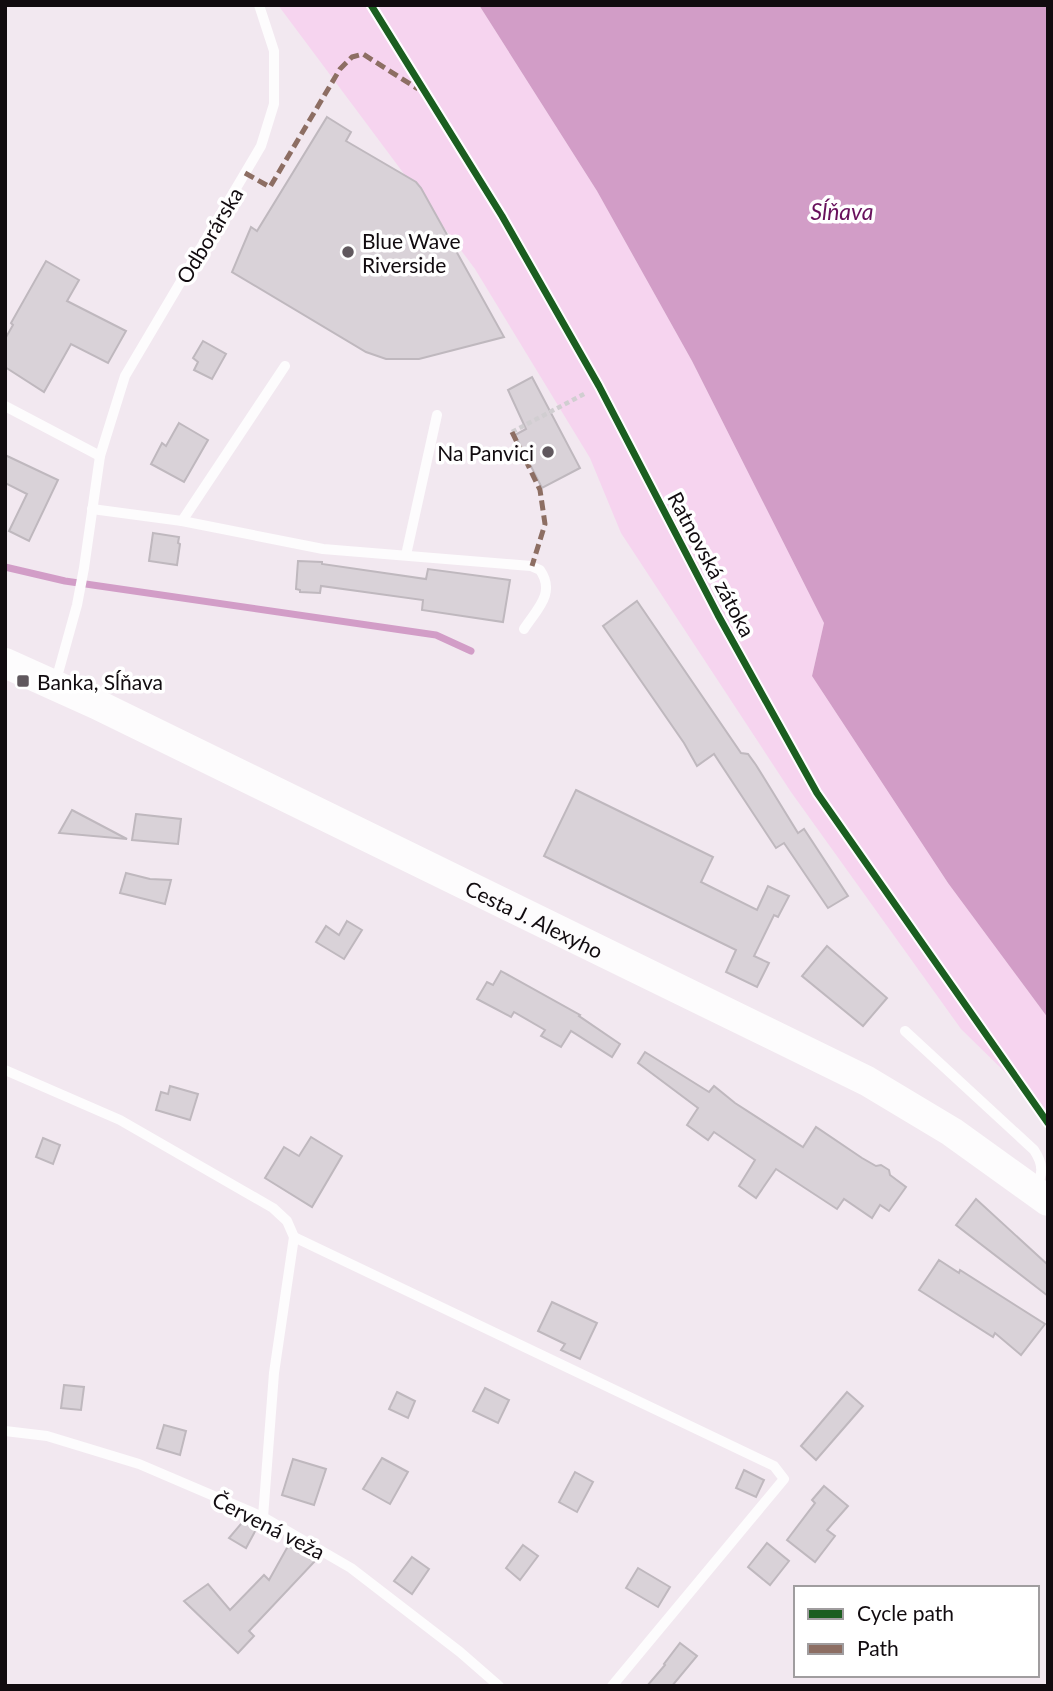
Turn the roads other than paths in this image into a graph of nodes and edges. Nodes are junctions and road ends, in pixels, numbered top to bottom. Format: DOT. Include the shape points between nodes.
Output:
graph roads {
  1 [pos="259,5"];
  2 [pos="371,5"];
  3 [pos="285,366"];
  4 [pos="5,406"];
  5 [pos="437,415"];
  6 [pos="100,456"];
  7 [pos="92,509"];
  8 [pos="182,521"];
  9 [pos="406,555"];
  10 [pos="524,629"];
  11 [pos="5,663"];
  12 [pos="55,684"];
  13 [pos="905,1031"];
  14 [pos="5,1070"];
  15 [pos="1048,1123"];
  16 [pos="1041,1195"];
  17 [pos="294,1237"];
  18 [pos="5,1431"];
  19 [pos="263,1517"];
  20 [pos="499,1686"];
  21 [pos="612,1686"];
  1 -- 6 [label="lane, Odborárska" via="274,51 274,104 261,146 125,376"];
  2 -- 15 [label="lane, Ratnovská zátoka" via="502,216 599,386 817,793"];
  3 -- 8 [label="lane"];
  4 -- 6 [label="lane"];
  5 -- 9 [label="lane"];
  6 -- 7 [label="lane, Odborárska"];
  7 -- 8 [label="lane"];
  7 -- 12 [label="lane, Odborárska" via="77,605"];
  8 -- 9 [label="lane" via="323,549"];
  9 -- 10 [label="lane" via="540,570 548,587 546,595"];
  11 -- 12 [label="main road, Cesta J. Alexyho"];
  12 -- 16 [label="main road, Cesta J. Alexyho" via="867,1081 952,1132"];
  13 -- 16 [label="lane" via="1034,1150 1042,1162"];
  14 -- 17 [label="lane" via="120,1120 226,1179 273,1208 287,1221"];
  17 -- 19 [label="lane" via="274,1373"];
  17 -- 21 [label="lane" via="774,1466 784,1479"];
  18 -- 19 [label="lane, Červená veža" via="47,1436 139,1464"];
  19 -- 20 [label="lane, Červená veža" via="351,1568"];
}
